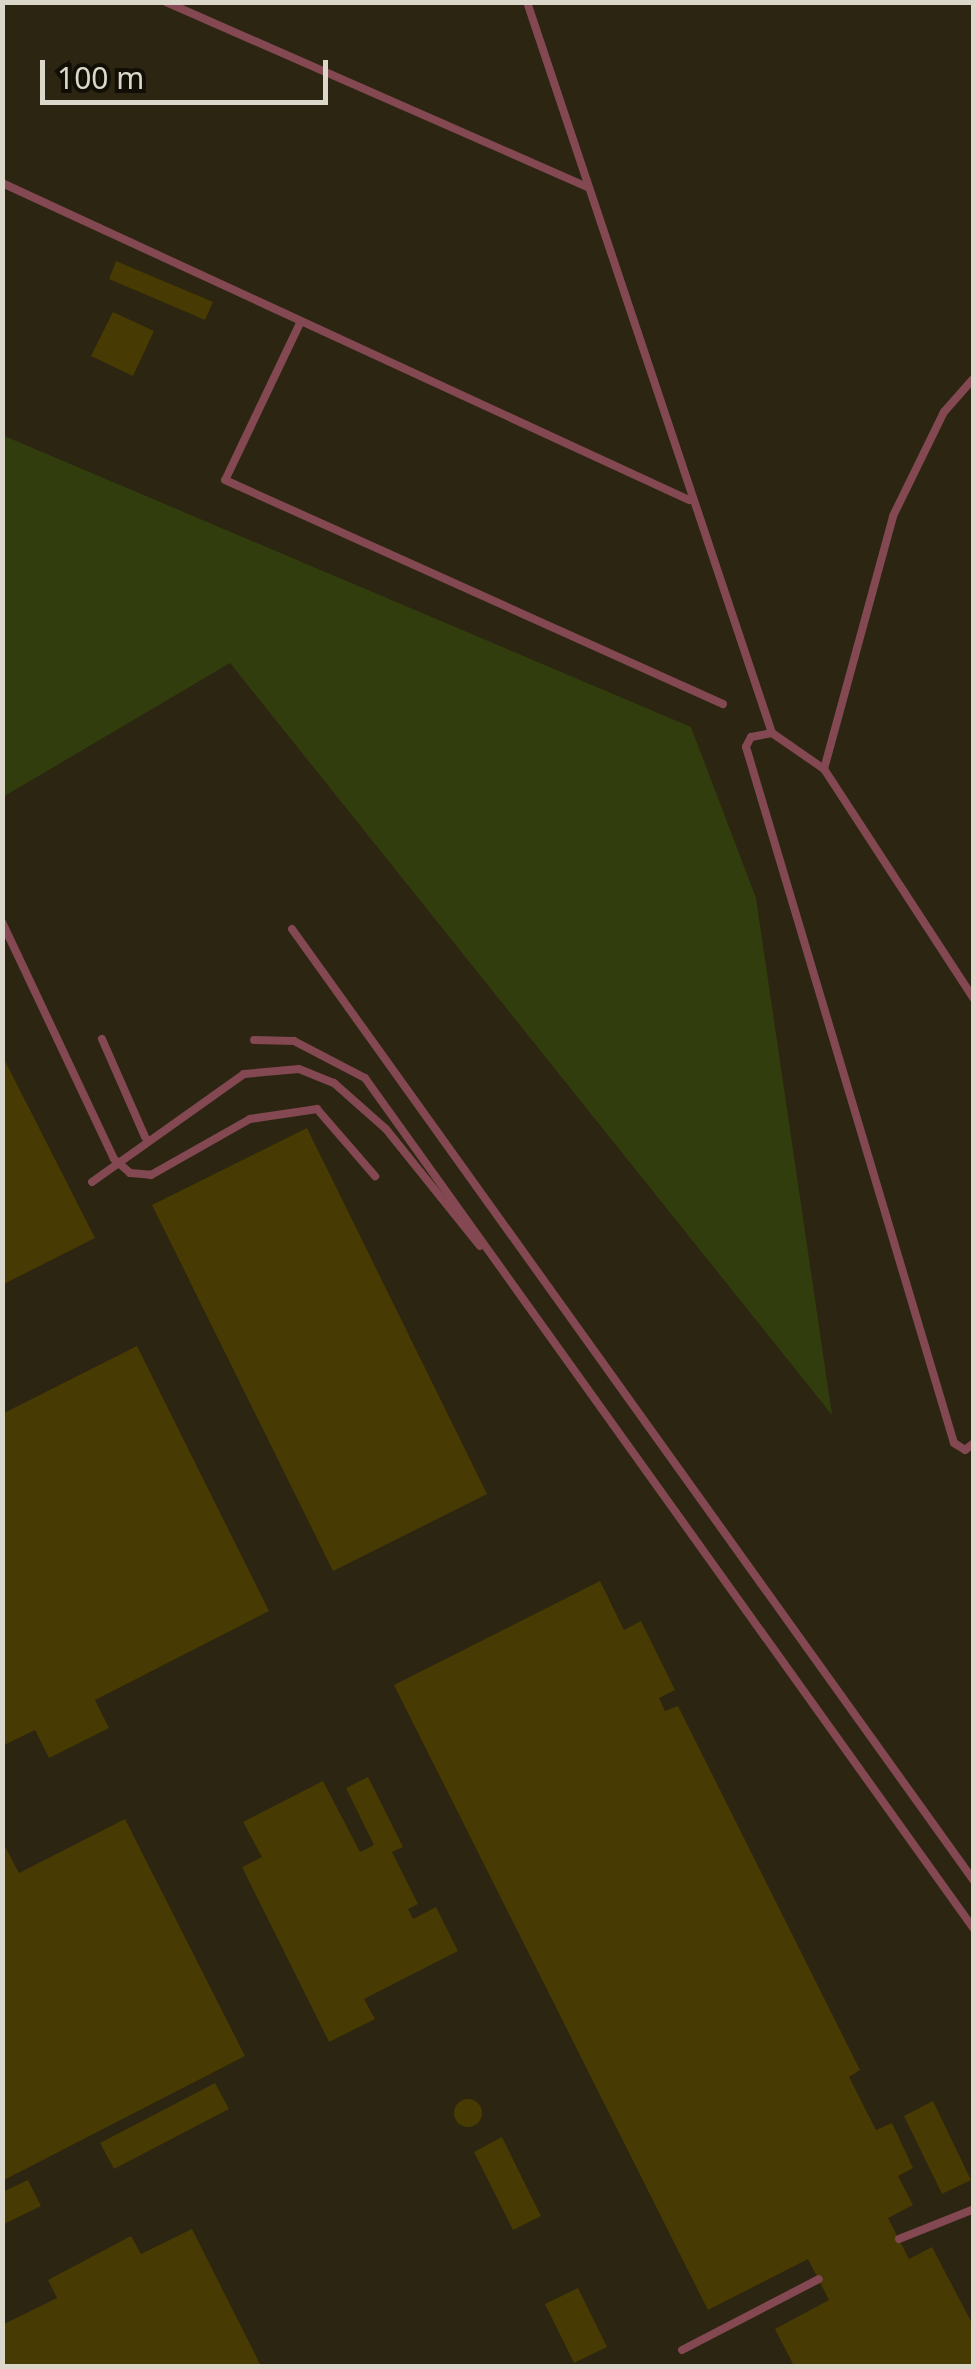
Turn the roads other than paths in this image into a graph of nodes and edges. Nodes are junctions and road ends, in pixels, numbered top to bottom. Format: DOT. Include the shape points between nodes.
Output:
graph roads {
  1 [pos="166,2"];
  2 [pos="527,2"];
  3 [pos="2,182"];
  4 [pos="588,187"];
  5 [pos="301,321"];
  6 [pos="974,378"];
  7 [pos="688,500"];
  8 [pos="723,704"];
  9 [pos="772,733"];
  10 [pos="824,769"];
  11 [pos="2,922"];
  12 [pos="292,928"];
  13 [pos="974,998"];
  14 [pos="102,1039"];
  15 [pos="254,1040"];
  16 [pos="146,1137"];
  17 [pos="114,1159"];
  18 [pos="375,1176"];
  19 [pos="92,1182"];
  20 [pos="492,1255"];
  21 [pos="974,1443"];
  22 [pos="974,1882"];
  23 [pos="974,1930"];
  24 [pos="974,2208"];
  25 [pos="899,2240"];
  26 [pos="819,2279"];
  27 [pos="682,2350"];
  1 -- 4 [label="lane"];
  2 -- 4 [label="lane"];
  3 -- 5 [label="lane"];
  4 -- 7 [label="lane"];
  5 -- 7 [label="lane"];
  5 -- 8 [label="lane" via="226,480"];
  6 -- 10 [label="lane" via="944,412 893,516"];
  7 -- 9 [label="lane"];
  9 -- 10 [label="lane"];
  9 -- 21 [label="lane" via="751,736 746,747 954,1443 966,1450"];
  10 -- 13 [label="lane"];
  11 -- 17 [label="lane"];
  12 -- 22 [label="lane"];
  14 -- 16 [label="lane"];
  15 -- 20 [label="lane" via="294,1041 365,1078"];
  16 -- 17 [label="lane"];
  16 -- 20 [label="lane" via="244,1074 299,1068 334,1084 386,1129 438,1202"];
  17 -- 18 [label="lane" via="151,1175 250,1119 316,1109"];
  17 -- 19 [label="lane"];
  20 -- 23 [label="lane"];
  24 -- 25 [label="lane"];
  26 -- 27 [label="lane"];
}
